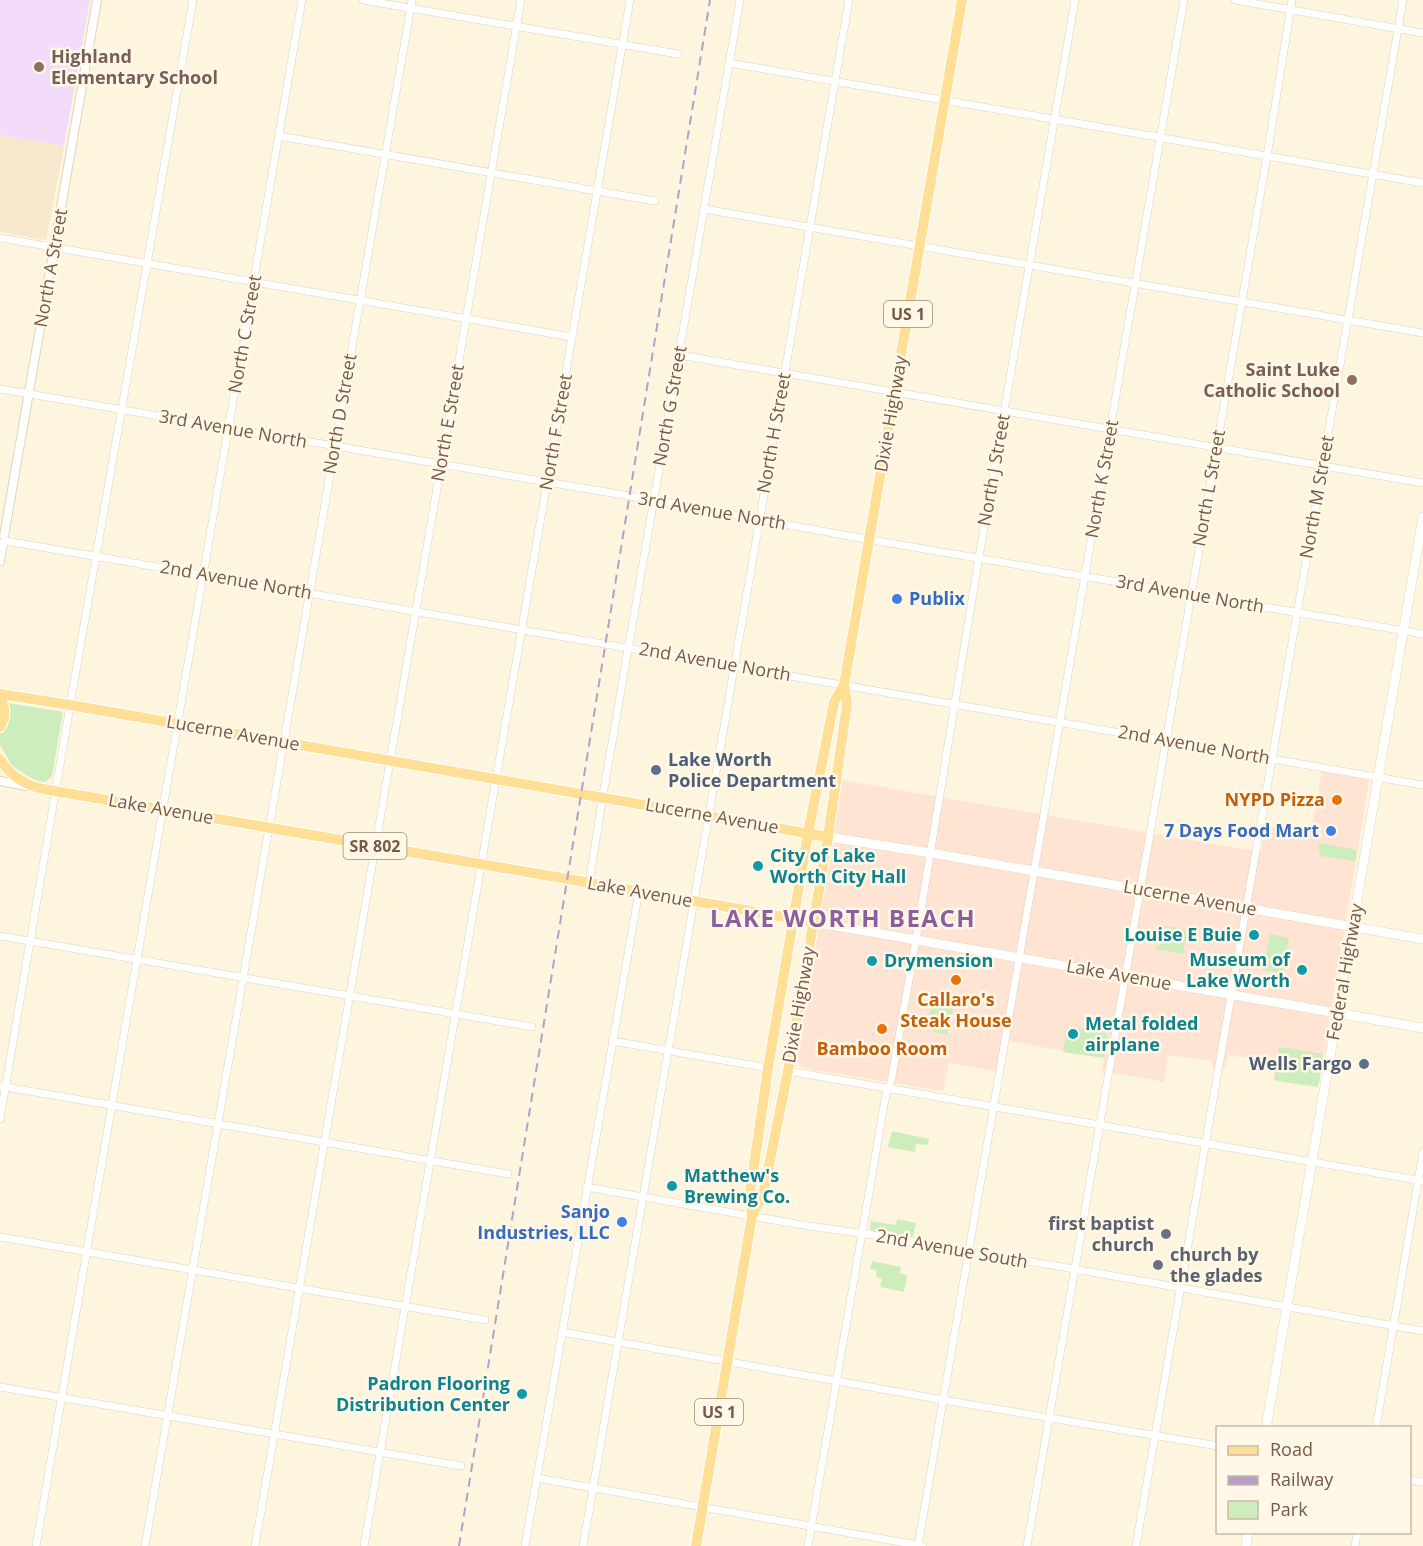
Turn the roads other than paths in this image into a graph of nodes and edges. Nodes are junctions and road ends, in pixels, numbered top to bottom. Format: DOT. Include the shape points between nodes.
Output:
graph roads {
  1 [pos="97,0"];
  2 [pos="193,0"];
  3 [pos="302,0"];
  4 [pos="363,0"];
  5 [pos="521,0"];
  6 [pos="630,0"];
  7 [pos="740,0"];
  8 [pos="849,0"];
  9 [pos="962,0"];
  10 [pos="1074,0"];
  11 [pos="1184,0"];
  12 [pos="1235,0"];
  13 [pos="1292,0"];
  14 [pos="1403,0"];
  15 [pos="411,4"];
  16 [pos="1290,9"];
  17 [pos="516,27"];
  18 [pos="1398,28"];
  19 [pos="1423,33"];
  20 [pos="623,45"];
  21 [pos="678,54"];
  22 [pos="729,63"];
  23 [pos="835,81"];
  24 [pos="945,99"];
  25 [pos="1054,119"];
  26 [pos="279,136"];
  27 [pos="1160,138"];
  28 [pos="385,154"];
  29 [pos="1267,156"];
  30 [pos="491,173"];
  31 [pos="1373,174"];
  32 [pos="1423,183"];
  33 [pos="597,191"];
  34 [pos="655,201"];
  35 [pos="704,209"];
  36 [pos="810,228"];
  37 [pos="0,238"];
  38 [pos="919,247"];
  39 [pos="54,248"];
  40 [pos="147,264"];
  41 [pos="1029,265"];
  42 [pos="254,282"];
  43 [pos="1135,284"];
  44 [pos="360,300"];
  45 [pos="1241,302"];
  46 [pos="466,319"];
  47 [pos="1348,320"];
  48 [pos="1423,333"];
  49 [pos="572,337"];
  50 [pos="679,355"];
  51 [pos="785,374"];
  52 [pos="0,388"];
  53 [pos="894,393"];
  54 [pos="29,394"];
  55 [pos="122,410"];
  56 [pos="1004,411"];
  57 [pos="229,428"];
  58 [pos="1110,430"];
  59 [pos="335,446"];
  60 [pos="1216,448"];
  61 [pos="441,465"];
  62 [pos="1322,466"];
  63 [pos="547,482"];
  64 [pos="1423,483"];
  65 [pos="653,500"];
  66 [pos="1423,517"];
  67 [pos="760,519"];
  68 [pos="869,539"];
  69 [pos="3,540"];
  70 [pos="96,556"];
  71 [pos="979,557"];
  72 [pos="0,561"];
  73 [pos="203,574"];
  74 [pos="1085,576"];
  75 [pos="310,592"];
  76 [pos="1191,594"];
  77 [pos="416,611"];
  78 [pos="1297,612"];
  79 [pos="522,629"];
  80 [pos="1404,631"];
  81 [pos="1423,634"];
  82 [pos="629,647"];
  83 [pos="734,666"];
  84 [pos="844,685"];
  85 [pos="0,696"];
  86 [pos="955,704"];
  87 [pos="70,705"];
  88 [pos="1060,722"];
  89 [pos="178,724"];
  90 [pos="0,727"];
  91 [pos="1166,740"];
  92 [pos="284,742"];
  93 [pos="0,759"];
  94 [pos="1272,759"];
  95 [pos="390,760"];
  96 [pos="1378,777"];
  97 [pos="496,778"];
  98 [pos="0,781"];
  99 [pos="1423,784"];
  100 [pos="34,787"];
  101 [pos="56,792"];
  102 [pos="602,797"];
  103 [pos="163,810"];
  104 [pos="709,815"];
  105 [pos="269,827"];
  106 [pos="808,833"];
  107 [pos="828,837"];
  108 [pos="375,846"];
  109 [pos="931,853"];
  110 [pos="481,865"];
  111 [pos="1034,871"];
  112 [pos="589,883"];
  113 [pos="1140,890"];
  114 [pos="639,891"];
  115 [pos="694,901"];
  116 [pos="1246,908"];
  117 [pos="794,919"];
  118 [pos="813,922"];
  119 [pos="1352,927"];
  120 [pos="0,936"];
  121 [pos="1423,939"];
  122 [pos="916,940"];
  123 [pos="31,941"];
  124 [pos="1019,958"];
  125 [pos="137,959"];
  126 [pos="1125,976"];
  127 [pos="243,978"];
  128 [pos="1232,994"];
  129 [pos="350,996"];
  130 [pos="1338,1012"];
  131 [pos="456,1014"];
  132 [pos="532,1027"];
  133 [pos="1423,1028"];
  134 [pos="612,1041"];
  135 [pos="668,1051"];
  136 [pos="768,1068"];
  137 [pos="788,1071"];
  138 [pos="3,1087"];
  139 [pos="888,1089"];
  140 [pos="112,1105"];
  141 [pos="993,1107"];
  142 [pos="0,1119"];
  143 [pos="218,1124"];
  144 [pos="1100,1125"];
  145 [pos="324,1142"];
  146 [pos="1206,1144"];
  147 [pos="1423,1152"];
  148 [pos="430,1160"];
  149 [pos="1312,1161"];
  150 [pos="508,1174"];
  151 [pos="1421,1181"];
  152 [pos="586,1187"];
  153 [pos="643,1197"];
  154 [pos="753,1216"];
  155 [pos="862,1234"];
  156 [pos="0,1237"];
  157 [pos="87,1252"];
  158 [pos="968,1252"];
  159 [pos="193,1270"];
  160 [pos="1075,1270"];
  161 [pos="299,1288"];
  162 [pos="1180,1288"];
  163 [pos="405,1306"];
  164 [pos="1287,1306"];
  165 [pos="484,1320"];
  166 [pos="1393,1326"];
  167 [pos="562,1332"];
  168 [pos="1423,1332"];
  169 [pos="618,1341"];
  170 [pos="727,1361"];
  171 [pos="837,1380"];
  172 [pos="0,1387"];
  173 [pos="62,1397"];
  174 [pos="943,1399"];
  175 [pos="168,1416"];
  176 [pos="1049,1417"];
  177 [pos="1266,1426"];
  178 [pos="1376,1426"];
  179 [pos="274,1434"];
  180 [pos="1155,1436"];
  181 [pos="1216,1446"];
  182 [pos="380,1452"];
  183 [pos="461,1466"];
  184 [pos="537,1478"];
  185 [pos="593,1487"];
  186 [pos="702,1508"];
  187 [pos="812,1527"];
  188 [pos="36,1546"];
  189 [pos="145,1546"];
  190 [pos="255,1546"];
  191 [pos="364,1546"];
  192 [pos="525,1546"];
  193 [pos="583,1546"];
  194 [pos="696,1546"];
  195 [pos="808,1546"];
  196 [pos="919,1546"];
  197 [pos="1027,1546"];
  198 [pos="1136,1546"];
  1 -- 39 [label="street, North A Street"];
  2 -- 40 [label="street"];
  3 -- 26 [label="street, North C Street"];
  4 -- 15 [label="street"];
  5 -- 17 [label="street, North E Street"];
  6 -- 20 [label="street, North F Street"];
  7 -- 22 [label="street, North G Street"];
  8 -- 23 [label="street, North H Street"];
  9 -- 24 [label="main road, Dixie Highway / US 1"];
  10 -- 25 [label="street, North J Street"];
  11 -- 27 [label="street, North K Street"];
  12 -- 16 [label="street"];
  13 -- 16 [label="street, North L Street"];
  14 -- 18 [label="street, North M Street"];
  15 -- 17 [label="street"];
  15 -- 28 [label="street, North D Street"];
  16 -- 18 [label="street"];
  16 -- 29 [label="street, North L Street"];
  17 -- 20 [label="street"];
  17 -- 30 [label="street, North E Street"];
  18 -- 19 [label="street"];
  18 -- 31 [label="street, North M Street"];
  20 -- 21 [label="street"];
  20 -- 33 [label="street, North F Street"];
  22 -- 23 [label="street"];
  22 -- 35 [label="street, North G Street"];
  23 -- 24 [label="street"];
  23 -- 36 [label="street, North H Street"];
  24 -- 25 [label="street"];
  24 -- 38 [label="main road, Dixie Highway / US 1"];
  25 -- 27 [label="street"];
  25 -- 41 [label="street, North J Street"];
  26 -- 28 [label="street"];
  26 -- 42 [label="street, North C Street"];
  27 -- 29 [label="street"];
  27 -- 43 [label="street, North K Street"];
  28 -- 30 [label="street"];
  28 -- 44 [label="street, North D Street"];
  29 -- 31 [label="street"];
  29 -- 45 [label="street, North L Street"];
  30 -- 33 [label="street"];
  30 -- 46 [label="street, North E Street"];
  31 -- 32 [label="street"];
  31 -- 47 [label="street, North M Street"];
  33 -- 34 [label="street"];
  33 -- 49 [label="street, North F Street"];
  35 -- 36 [label="street"];
  35 -- 50 [label="street, North G Street"];
  36 -- 38 [label="street"];
  36 -- 51 [label="street, North H Street"];
  37 -- 39 [label="street"];
  38 -- 41 [label="street"];
  38 -- 53 [label="main road, Dixie Highway / US 1"];
  39 -- 40 [label="street"];
  39 -- 54 [label="street, North A Street"];
  40 -- 42 [label="street"];
  40 -- 55 [label="street"];
  41 -- 43 [label="street"];
  41 -- 56 [label="street, North J Street"];
  42 -- 44 [label="street"];
  42 -- 57 [label="street, North C Street"];
  43 -- 45 [label="street"];
  43 -- 58 [label="street, North K Street"];
  44 -- 46 [label="street"];
  44 -- 59 [label="street, North D Street"];
  45 -- 47 [label="street"];
  45 -- 60 [label="street, North L Street"];
  46 -- 49 [label="street"];
  46 -- 61 [label="street, North E Street"];
  47 -- 48 [label="street"];
  47 -- 62 [label="street, North M Street"];
  49 -- 63 [label="street, North F Street"];
  50 -- 51 [label="street"];
  50 -- 65 [label="street, North G Street"];
  51 -- 53 [label="street"];
  51 -- 67 [label="street, North H Street"];
  52 -- 54 [label="street, 3rd Avenue North"];
  53 -- 56 [label="street"];
  53 -- 68 [label="main road, Dixie Highway / US 1"];
  54 -- 55 [label="street, 3rd Avenue North"];
  54 -- 69 [label="street, North A Street"];
  55 -- 57 [label="street, 3rd Avenue North"];
  55 -- 70 [label="street"];
  56 -- 58 [label="street"];
  56 -- 71 [label="street, North J Street"];
  57 -- 59 [label="street, 3rd Avenue North"];
  57 -- 73 [label="street, North C Street"];
  58 -- 60 [label="street"];
  58 -- 74 [label="street, North K Street"];
  59 -- 61 [label="street, 3rd Avenue North"];
  59 -- 75 [label="street, North D Street"];
  60 -- 62 [label="street"];
  60 -- 76 [label="street, North L Street"];
  61 -- 63 [label="street, 3rd Avenue North"];
  61 -- 77 [label="street, North E Street"];
  62 -- 64 [label="street"];
  62 -- 78 [label="street, North M Street"];
  63 -- 65 [label="street, 3rd Avenue North"];
  63 -- 79 [label="street, North F Street"];
  65 -- 67 [label="street, 3rd Avenue North"];
  65 -- 82 [label="street, North G Street"];
  66 -- 80 [label="main road, Federal Highway"];
  67 -- 68 [label="street, 3rd Avenue North"];
  67 -- 83 [label="street, North H Street"];
  68 -- 71 [label="street, 3rd Avenue North"];
  68 -- 84 [label="main road, Dixie Highway / US 1"];
  69 -- 70 [label="street, 2nd Avenue North"];
  69 -- 72 [label="street, North A Street"];
  70 -- 73 [label="street, 2nd Avenue North"];
  70 -- 87 [label="street"];
  71 -- 74 [label="street, 3rd Avenue North"];
  71 -- 86 [label="street, North J Street"];
  73 -- 75 [label="street, 2nd Avenue North"];
  73 -- 89 [label="street, North C Street"];
  74 -- 76 [label="street, 3rd Avenue North"];
  74 -- 88 [label="street, North K Street"];
  75 -- 77 [label="street, 2nd Avenue North"];
  75 -- 92 [label="street, North D Street"];
  76 -- 78 [label="street, 3rd Avenue North"];
  76 -- 91 [label="street, North L Street"];
  77 -- 79 [label="street, 2nd Avenue North"];
  77 -- 95 [label="street, North E Street"];
  78 -- 80 [label="street, 3rd Avenue North"];
  78 -- 94 [label="street, North M Street"];
  79 -- 82 [label="street, 2nd Avenue North"];
  79 -- 97 [label="street, North F Street"];
  80 -- 81 [label="street, 3rd Avenue North"];
  80 -- 96 [label="main road, Federal Highway"];
  82 -- 83 [label="street, 2nd Avenue North"];
  82 -- 102 [label="street, North G Street"];
  83 -- 84 [label="street, 2nd Avenue North"];
  83 -- 104 [label="street, North H Street"];
  84 -- 86 [label="street, 2nd Avenue North"];
  84 -- 106 [label="main road, Dixie Highway / US 1" via="834,702"];
  84 -- 107 [label="main road, Dixie Highway / US 1" via="847,704"];
  85 -- 87 [label="main road, Lucerne Avenue"];
  85 -- 90 [label="main road" via="5,711"];
  86 -- 88 [label="street, 2nd Avenue North"];
  86 -- 109 [label="street, North J Street"];
  87 -- 89 [label="main road, Lucerne Avenue"];
  87 -- 101 [label="street"];
  88 -- 91 [label="street, 2nd Avenue North"];
  88 -- 111 [label="street, North K Street"];
  89 -- 92 [label="main road, Lucerne Avenue"];
  89 -- 103 [label="street, North C Street"];
  91 -- 94 [label="street, 2nd Avenue North"];
  91 -- 113 [label="street, North L Street"];
  92 -- 95 [label="main road, Lucerne Avenue"];
  92 -- 105 [label="street, North D Street"];
  93 -- 100 [label="main road, Lake Avenue / SR 802" via="16,778"];
  94 -- 96 [label="street, 2nd Avenue North"];
  94 -- 116 [label="street, North M Street"];
  95 -- 97 [label="main road, Lucerne Avenue"];
  95 -- 108 [label="street, North E Street"];
  96 -- 99 [label="street, 2nd Avenue North"];
  96 -- 119 [label="main road, Federal Highway"];
  97 -- 102 [label="main road, Lucerne Avenue"];
  97 -- 110 [label="street, North F Street"];
  98 -- 100 [label="street, Lake Avenue"];
  100 -- 101 [label="main road, Lake Avenue / SR 802"];
  101 -- 103 [label="main road, Lake Avenue / SR 802"];
  101 -- 123 [label="street"];
  102 -- 104 [label="main road, Lucerne Avenue"];
  102 -- 112 [label="street, North G Street"];
  103 -- 105 [label="main road, Lake Avenue / SR 802"];
  103 -- 125 [label="street, North C Street"];
  104 -- 106 [label="main road, Lucerne Avenue"];
  104 -- 115 [label="street, North H Street"];
  105 -- 108 [label="main road, Lake Avenue / SR 802"];
  105 -- 127 [label="street, North D Street"];
  106 -- 107 [label="main road, Lucerne Avenue"];
  106 -- 117 [label="main road, Dixie Highway / US 1"];
  107 -- 109 [label="main road, Lucerne Avenue"];
  107 -- 118 [label="main road, Dixie Highway / US 1"];
  108 -- 110 [label="main road, Lake Avenue / SR 802"];
  108 -- 129 [label="street, North E Street"];
  109 -- 111 [label="main road, Lucerne Avenue"];
  109 -- 122 [label="street, North J Street"];
  110 -- 112 [label="main road, Lake Avenue / SR 802"];
  110 -- 131 [label="street, North F Street"];
  111 -- 113 [label="main road, Lucerne Avenue"];
  111 -- 124 [label="street, North K Street"];
  112 -- 114 [label="main road, Lake Avenue / SR 802"];
  113 -- 116 [label="main road, Lucerne Avenue"];
  113 -- 126 [label="street, North L Street"];
  114 -- 115 [label="main road, Lake Avenue / SR 802"];
  114 -- 134 [label="street"];
  115 -- 117 [label="main road, Lake Avenue / SR 802"];
  115 -- 135 [label="street, North H Street"];
  116 -- 119 [label="main road, Lucerne Avenue"];
  116 -- 128 [label="street, North M Street"];
  117 -- 118 [label="main road, Lake Avenue / SR 802"];
  117 -- 136 [label="main road, Dixie Highway / US 1"];
  118 -- 122 [label="main road, Lake Avenue / SR 802"];
  118 -- 137 [label="main road, Dixie Highway / US 1"];
  119 -- 121 [label="main road, Lucerne Avenue"];
  119 -- 130 [label="main road, Federal Highway"];
  120 -- 123 [label="street"];
  122 -- 124 [label="main road, Lake Avenue / SR 802"];
  122 -- 139 [label="street, North J Street"];
  123 -- 125 [label="street"];
  123 -- 138 [label="street"];
  124 -- 126 [label="main road, Lake Avenue / SR 802"];
  124 -- 141 [label="street, North K Street"];
  125 -- 127 [label="street"];
  125 -- 140 [label="street, North C Street"];
  126 -- 128 [label="main road, Lake Avenue / SR 802"];
  126 -- 144 [label="street, North L Street"];
  127 -- 129 [label="street"];
  127 -- 143 [label="street, North D Street"];
  128 -- 130 [label="main road, Lake Avenue / SR 802"];
  128 -- 146 [label="street, North M Street"];
  129 -- 131 [label="street"];
  129 -- 145 [label="street, North E Street"];
  130 -- 133 [label="main road, Lake Avenue / SR 802"];
  130 -- 149 [label="main road, Federal Highway"];
  131 -- 132 [label="street"];
  131 -- 148 [label="street, North F Street"];
  134 -- 135 [label="street"];
  134 -- 152 [label="street"];
  135 -- 136 [label="street"];
  135 -- 153 [label="street, North H Street"];
  136 -- 154 [label="main road, Dixie Highway / US 1" via="750,1193"];
  137 -- 139 [label="street"];
  137 -- 154 [label="main road, Dixie Highway / US 1" via="763,1195"];
  138 -- 140 [label="street"];
  138 -- 142 [label="street"];
  139 -- 141 [label="street"];
  139 -- 155 [label="street, North J Street"];
  140 -- 143 [label="street"];
  140 -- 157 [label="street, North C Street"];
  141 -- 144 [label="street"];
  141 -- 158 [label="street, North K Street"];
  143 -- 145 [label="street"];
  143 -- 159 [label="street, North D Street"];
  144 -- 146 [label="street"];
  144 -- 160 [label="street, North L Street"];
  145 -- 148 [label="street"];
  145 -- 161 [label="street, North E Street"];
  146 -- 149 [label="street"];
  146 -- 162 [label="street, North M Street"];
  147 -- 151 [label="street"];
  148 -- 150 [label="street"];
  148 -- 163 [label="street, North F Street"];
  149 -- 151 [label="street"];
  149 -- 164 [label="main road, Federal Highway"];
  151 -- 166 [label="street"];
  152 -- 153 [label="street, 2nd Avenue South"];
  152 -- 167 [label="street"];
  153 -- 154 [label="street, 2nd Avenue South"];
  153 -- 169 [label="street, North H Street"];
  154 -- 155 [label="street, 2nd Avenue South"];
  154 -- 170 [label="main road, Dixie Highway / US 1"];
  155 -- 158 [label="street, 2nd Avenue South"];
  155 -- 171 [label="street, North J Street"];
  156 -- 157 [label="street"];
  157 -- 159 [label="street"];
  157 -- 173 [label="street, North C Street"];
  158 -- 160 [label="street, 2nd Avenue South"];
  158 -- 174 [label="street, North K Street"];
  159 -- 161 [label="street"];
  159 -- 175 [label="street, North D Street"];
  160 -- 162 [label="street, 2nd Avenue South"];
  160 -- 176 [label="street, North L Street"];
  161 -- 163 [label="street"];
  161 -- 179 [label="street, North E Street"];
  162 -- 164 [label="street, 2nd Avenue South"];
  162 -- 180 [label="street, North M Street"];
  163 -- 165 [label="street"];
  163 -- 182 [label="street, North F Street"];
  164 -- 166 [label="street, 2nd Avenue South"];
  164 -- 177 [label="main road, Federal Highway"];
  166 -- 168 [label="street, 2nd Avenue South"];
  166 -- 178 [label="street"];
  167 -- 169 [label="street"];
  167 -- 184 [label="street"];
  169 -- 170 [label="street"];
  169 -- 185 [label="street, North H Street"];
  170 -- 171 [label="street"];
  170 -- 186 [label="main road, Dixie Highway / US 1"];
  171 -- 174 [label="street"];
  171 -- 187 [label="street, North J Street"];
  172 -- 173 [label="street"];
  173 -- 175 [label="street"];
  173 -- 188 [label="street, North C Street"];
  174 -- 176 [label="street"];
  174 -- 196 [label="street, North K Street"];
  175 -- 179 [label="street"];
  175 -- 189 [label="street, North D Street"];
  176 -- 180 [label="street"];
  176 -- 197 [label="street, North L Street"];
  179 -- 182 [label="street"];
  179 -- 190 [label="street, North E Street"];
  180 -- 181 [label="street"];
  180 -- 198 [label="street, North M Street"];
  182 -- 183 [label="street"];
  182 -- 191 [label="street, North F Street"];
  184 -- 185 [label="street"];
  184 -- 192 [label="street"];
  185 -- 186 [label="street"];
  185 -- 193 [label="street, North H Street"];
  186 -- 187 [label="street"];
  186 -- 194 [label="main road, Dixie Highway / US 1"];
  187 -- 195 [label="street, North J Street"];
  187 -- 196 [label="street"];
}
